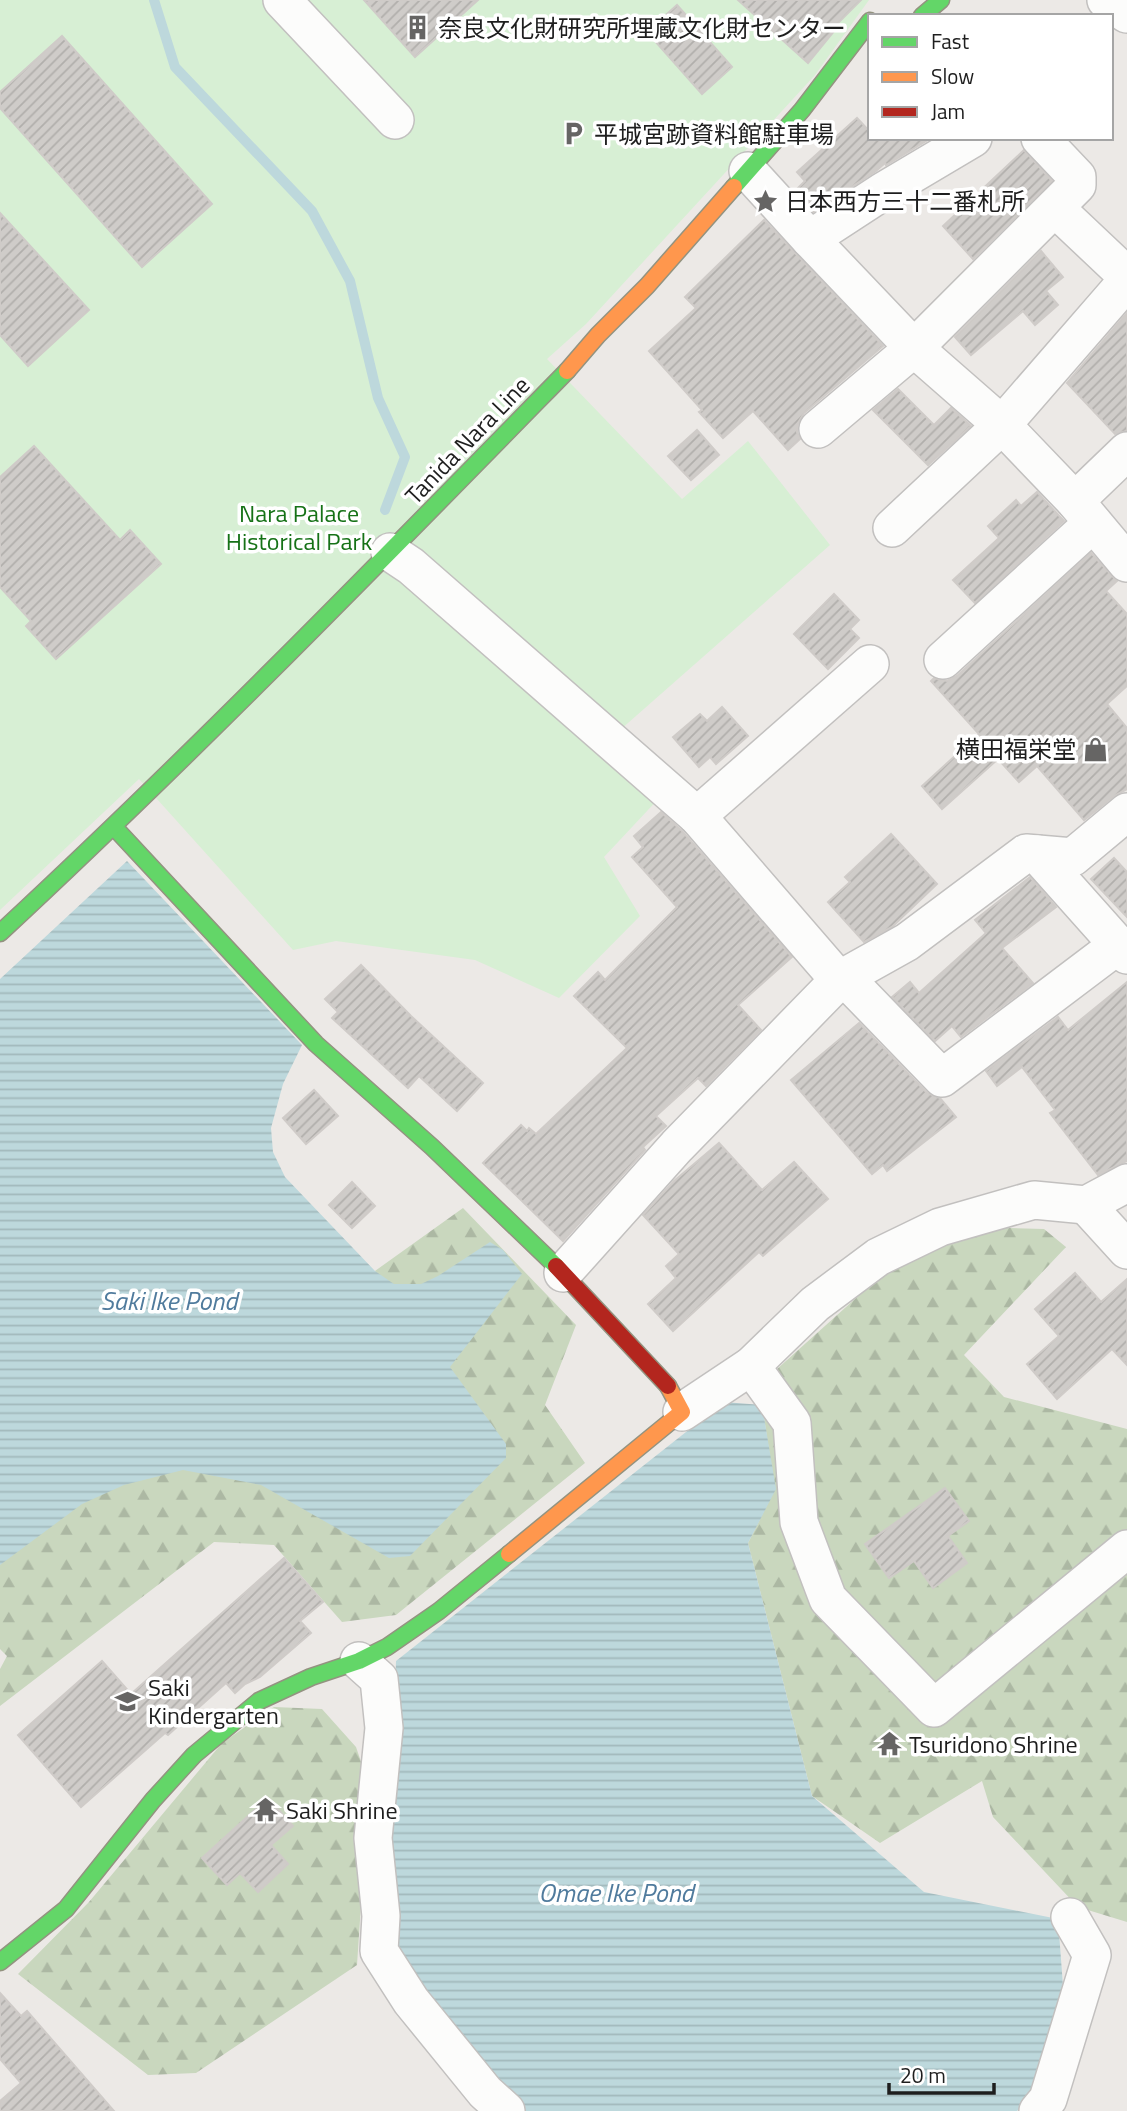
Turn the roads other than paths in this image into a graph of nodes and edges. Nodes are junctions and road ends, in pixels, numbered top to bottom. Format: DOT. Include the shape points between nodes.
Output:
graph roads {
  1 [pos="282,0"];
  2 [pos="941,0"];
  3 [pos="1106,0"];
  4 [pos="924,14"];
  5 [pos="1127,14"];
  6 [pos="868,24"];
  7 [pos="850,72"];
  8 [pos="802,110"];
  9 [pos="395,120"];
  10 [pos="970,140"];
  11 [pos="1042,140"];
  12 [pos="748,171"];
  13 [pos="1055,208"];
  14 [pos="810,239"];
  15 [pos="1126,282"];
  16 [pos="914,348"];
  17 [pos="1002,425"];
  18 [pos="818,429"];
  19 [pos="1127,451"];
  20 [pos="1084,512"];
  21 [pos="892,528"];
  22 [pos="390,552"];
  23 [pos="1127,563"];
  24 [pos="943,660"];
  25 [pos="870,664"];
  26 [pos="1127,812"];
  27 [pos="697,817"];
  28 [pos="114,827"];
  29 [pos="1037,854"];
  30 [pos="0,933"];
  31 [pos="1123,950"];
  32 [pos="842,978"];
  33 [pos="1127,1183"];
  34 [pos="1086,1205"];
  35 [pos="1127,1250"];
  36 [pos="563,1273"];
  37 [pos="751,1366"];
  38 [pos="682,1412"];
  39 [pos="1127,1549"];
  40 [pos="359,1661"];
  41 [pos="1070,1917"];
  42 [pos="0,1962"];
  43 [pos="484,2105"];
  44 [pos="1038,2111"];
  1 -- 9 [label="street"];
  2 -- 4 [label="street"];
  3 -- 5 [label="street"];
  6 -- 8 [label="street, Tanida Nara Line"];
  7 -- 8 [label="street, Tanida Nara Line"];
  8 -- 12 [label="street, Tanida Nara Line"];
  10 -- 14 [label="street"];
  11 -- 13 [label="street" via="1077,177 1077,185"];
  12 -- 14 [label="street"];
  12 -- 22 [label="street, Tanida Nara Line" via="572,366"];
  13 -- 15 [label="street"];
  13 -- 16 [label="street"];
  14 -- 16 [label="street"];
  15 -- 17 [label="street"];
  16 -- 17 [label="street"];
  16 -- 18 [label="street"];
  17 -- 20 [label="street"];
  17 -- 21 [label="street"];
  19 -- 20 [label="street"];
  20 -- 23 [label="street"];
  20 -- 24 [label="street"];
  22 -- 27 [label="street"];
  22 -- 28 [label="street, Tanida Nara Line"];
  25 -- 27 [label="street"];
  26 -- 29 [label="street" via="1073,857"];
  27 -- 32 [label="street"];
  28 -- 30 [label="street, Tanida Nara Line"];
  28 -- 36 [label="street" via="316,1044"];
  29 -- 31 [label="street"];
  29 -- 32 [label="street" via="1027,853 907,942"];
  31 -- 32 [label="street" via="942,1078"];
  32 -- 36 [label="street" via="677,1146"];
  33 -- 34 [label="street"];
  34 -- 35 [label="street"];
  34 -- 37 [label="street" via="1034,1200 940,1227 878,1257 815,1304"];
  36 -- 38 [label="street" via="666,1382"];
  37 -- 38 [label="street"];
  37 -- 39 [label="street" via="792,1423 799,1522 828,1599 934,1708"];
  38 -- 40 [label="street" via="439,1611"];
  40 -- 42 [label="street" via="259,1701 194,1755 66,1909"];
  40 -- 43 [label="street" via="379,1679 384,1728 373,1838 381,1916 379,1951"];
  41 -- 44 [label="street" via="1092,1955 1048,2099"];
}
